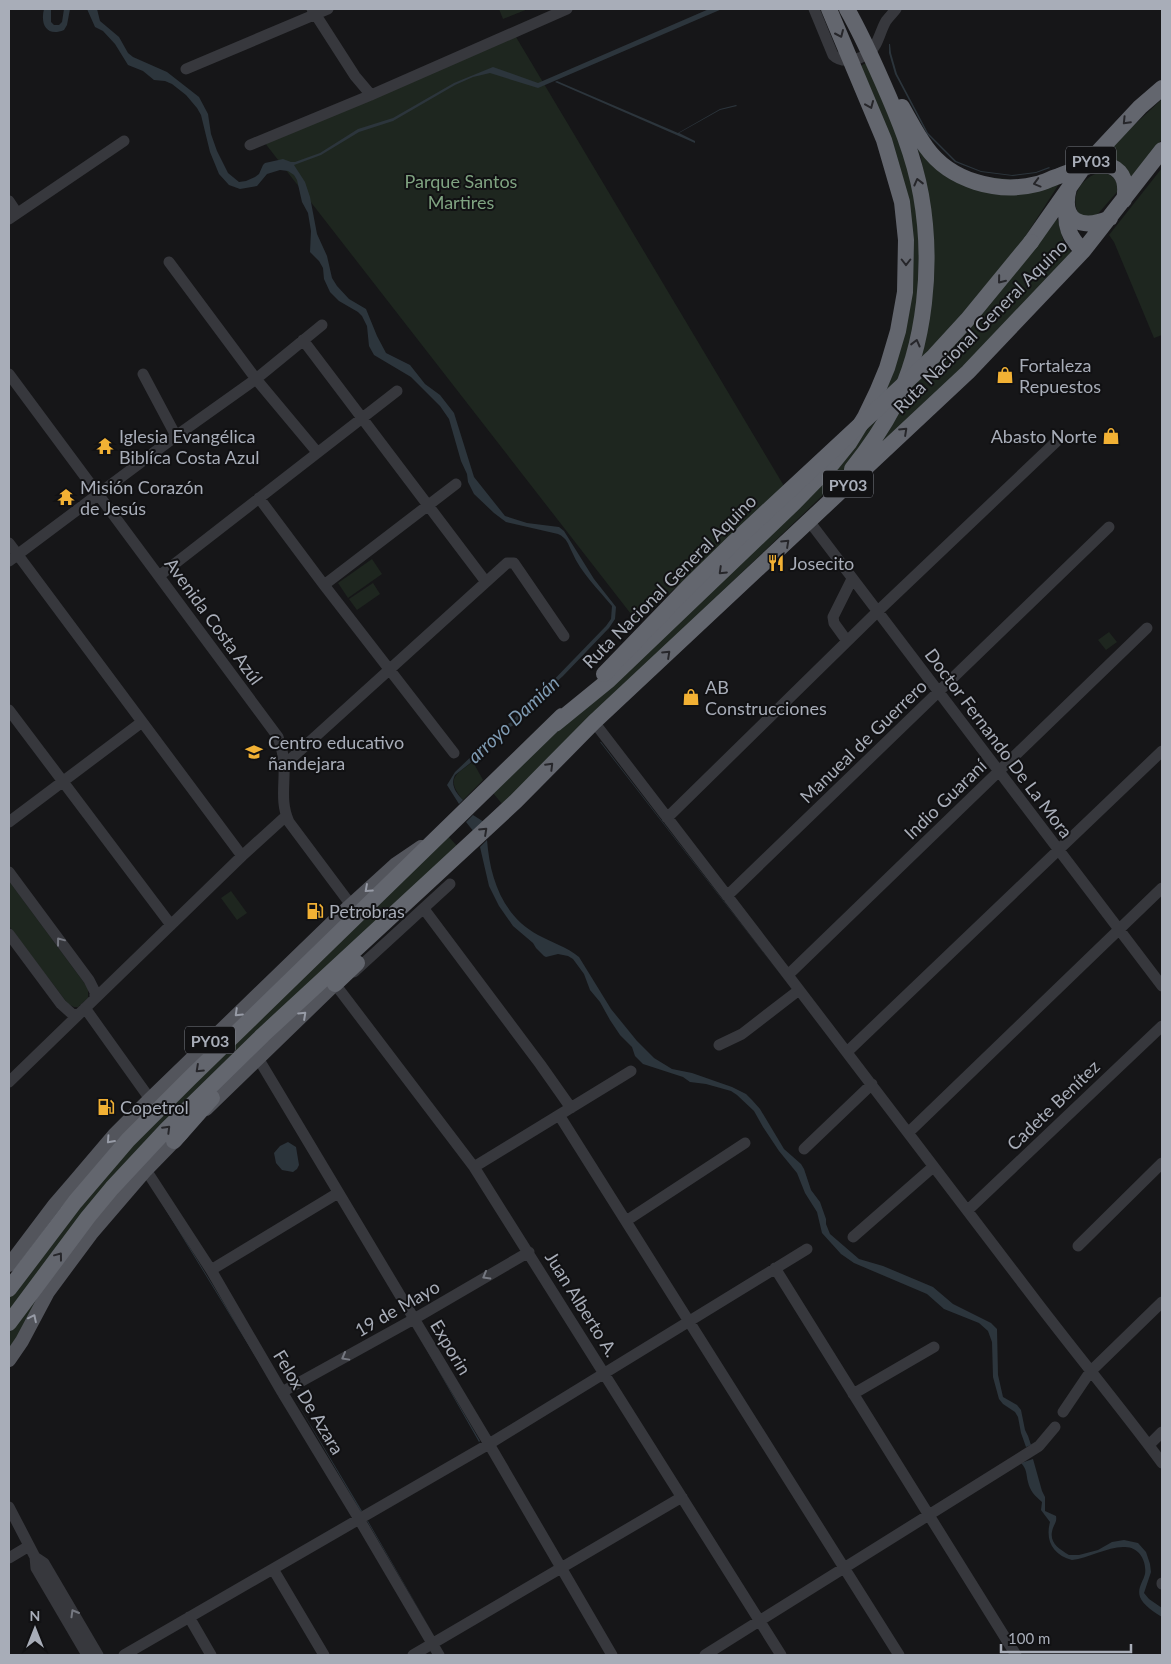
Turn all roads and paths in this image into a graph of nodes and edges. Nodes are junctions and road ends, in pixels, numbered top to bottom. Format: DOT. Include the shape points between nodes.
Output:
graph roads {
  1 [pos="328,9"];
  2 [pos="567,9"];
  3 [pos="814,9"];
  4 [pos="829,9"];
  5 [pos="847,9"];
  6 [pos="896,9"];
  7 [pos="314,11"];
  8 [pos="869,53"];
  9 [pos="852,60"];
  10 [pos="186,69"];
  11 [pos="1162,88"];
  12 [pos="372,94"];
  13 [pos="888,96"];
  14 [pos="124,141"];
  15 [pos="250,145"];
  16 [pos="1162,150"];
  17 [pos="1083,168"];
  18 [pos="1070,186"];
  19 [pos="1124,200"];
  20 [pos="9,201"];
  21 [pos="1067,203"];
  22 [pos="13,216"];
  23 [pos="1110,218"];
  24 [pos="1083,251"];
  25 [pos="169,262"];
  26 [pos="322,325"];
  27 [pos="303,340"];
  28 [pos="9,374"];
  29 [pos="142,374"];
  30 [pos="256,379"];
  31 [pos="397,391"];
  32 [pos="362,418"];
  33 [pos="176,436"];
  34 [pos="1058,440"];
  35 [pos="317,452"];
  36 [pos="456,484"];
  37 [pos="98,494"];
  38 [pos="259,498"];
  39 [pos="427,505"];
  40 [pos="812,519"];
  41 [pos="1109,527"];
  42 [pos="9,543"];
  43 [pos="13,558"];
  44 [pos="158,576"];
  45 [pos="852,579"];
  46 [pos="486,582"];
  47 [pos="324,585"];
  48 [pos="878,611"];
  49 [pos="1147,628"];
  50 [pos="564,636"];
  51 [pos="847,641"];
  52 [pos="390,670"];
  53 [pos="938,693"];
  54 [pos="9,710"];
  55 [pos="142,722"];
  56 [pos="594,722"];
  57 [pos="555,724"];
  58 [pos="1162,751"];
  59 [pos="454,753"];
  60 [pos="284,765"];
  61 [pos="999,772"];
  62 [pos="63,781"];
  63 [pos="286,816"];
  64 [pos="667,818"];
  65 [pos="9,822"];
  66 [pos="436,840"];
  67 [pos="1059,850"];
  68 [pos="242,856"];
  69 [pos="9,872"];
  70 [pos="450,884"];
  71 [pos="426,885"];
  72 [pos="1162,888"];
  73 [pos="727,896"];
  74 [pos="371,902"];
  75 [pos="351,905"];
  76 [pos="424,908"];
  77 [pos="171,925"];
  78 [pos="1119,930"];
  79 [pos="9,934"];
  80 [pos="788,975"];
  81 [pos="336,986"];
  82 [pos="1162,986"];
  83 [pos="799,990"];
  84 [pos="96,998"];
  85 [pos="252,1000"];
  86 [pos="81,1012"];
  87 [pos="1162,1026"];
  88 [pos="263,1035"];
  89 [pos="719,1045"];
  90 [pos="847,1052"];
  91 [pos="258,1058"];
  92 [pos="631,1071"];
  93 [pos="9,1082"];
  94 [pos="872,1084"];
  95 [pos="150,1099"];
  96 [pos="571,1108"];
  97 [pos="559,1115"];
  98 [pos="908,1133"];
  99 [pos="174,1141"];
  100 [pos="745,1143"];
  101 [pos="804,1150"];
  102 [pos="1162,1163"];
  103 [pos="474,1167"];
  104 [pos="933,1167"];
  105 [pos="146,1170"];
  106 [pos="338,1193"];
  107 [pos="968,1210"];
  108 [pos="626,1221"];
  109 [pos="853,1237"];
  110 [pos="1078,1246"];
  111 [pos="807,1249"];
  112 [pos="529,1252"];
  113 [pos="10,1259"];
  114 [pos="775,1268"];
  115 [pos="212,1270"];
  116 [pos="9,1289"];
  117 [pos="1162,1302"];
  118 [pos="414,1318"];
  119 [pos="689,1321"];
  120 [pos="9,1323"];
  121 [pos="934,1347"];
  122 [pos="9,1360"];
  123 [pos="1090,1372"];
  124 [pos="604,1373"];
  125 [pos="282,1392"];
  126 [pos="853,1394"];
  127 [pos="1063,1412"];
  128 [pos="1055,1427"];
  129 [pos="1162,1432"];
  130 [pos="489,1444"];
  131 [pos="1149,1445"];
  132 [pos="1162,1463"];
  133 [pos="682,1497"];
  134 [pos="9,1507"];
  135 [pos="929,1515"];
  136 [pos="359,1519"];
  137 [pos="29,1546"];
  138 [pos="35,1557"];
  139 [pos="9,1558"];
  140 [pos="561,1568"];
  141 [pos="844,1568"];
  142 [pos="273,1569"];
  143 [pos="189,1617"];
  144 [pos="760,1622"];
  145 [pos="432,1644"];
  146 [pos="87,1655"];
  147 [pos="98,1655"];
  148 [pos="124,1655"];
  149 [pos="211,1655"];
  150 [pos="324,1655"];
  151 [pos="412,1655"];
  152 [pos="439,1655"];
  153 [pos="612,1655"];
  154 [pos="705,1655"];
  155 [pos="781,1655"];
  156 [pos="899,1655"];
  157 [pos="1016,1655"];
  1 -- 7 [label="street"];
  2 -- 12 [label="street"];
  3 -- 9 [label="street" via="833,55 843,61"];
  4 -- 9 [label="highway, PY03, one-way"];
  5 -- 8 [label="highway, PY03"];
  6 -- 8 [label="street"];
  7 -- 10 [label="street"];
  7 -- 12 [label="street" via="355,76"];
  8 -- 9 [label="street"];
  8 -- 13 [label="highway, PY03"];
  9 -- 57 [label="highway, PY03, one-way" via="892,162 902,202 906,240 902,312 877,392 849,443 832,464 609,680"];
  11 -- 17 [label="highway, Ruta Nacional General Aquino / PY03, one-way"];
  12 -- 15 [label="street"];
  17 -- 13 [label="highway, one-way" via="1024,186 997,187 974,182 938,160 926,148 902,107"];
  40 -- 13 [label="highway, PY03, one-way" via="869,448 894,405 905,381 922,317 928,255 922,203 913,162"];
  14 -- 22 [label="street"];
  16 -- 19 [label="highway, Ruta Nacional General Aquino / PY03"];
  17 -- 18 [label="highway, Ruta Nacional General Aquino / PY03"];
  17 -- 19 [label="highway" via="1102,164 1120,172 1126,190"];
  18 -- 21 [label="highway"];
  18 -- 57 [label="highway, Ruta Nacional General Aquino / PY03, one-way, bridge" via="1031,242 934,356 734,541"];
  19 -- 23 [label="highway, Ruta Nacional General Aquino / PY03"];
  20 -- 22 [label="street"];
  21 -- 23 [label="highway" via="1070,214 1081,223 1096,223"];
  21 -- 24 [label="highway" via="1069,235"];
  23 -- 24 [label="highway, Ruta Nacional General Aquino / PY03"];
  40 -- 24 [label="highway, Ruta Nacional General Aquino / PY03, one-way" via="968,372"];
  25 -- 30 [label="street"];
  26 -- 27 [label="street"];
  27 -- 30 [label="street"];
  27 -- 32 [label="street"];
  28 -- 37 [label="street, Avenida Costa Azúl"];
  29 -- 33 [label="street"];
  30 -- 33 [label="street"];
  30 -- 35 [label="street"];
  31 -- 32 [label="street"];
  32 -- 35 [label="street"];
  32 -- 39 [label="street"];
  33 -- 37 [label="street"];
  34 -- 48 [label="street"];
  35 -- 38 [label="street"];
  36 -- 39 [label="street"];
  37 -- 43 [label="street"];
  37 -- 44 [label="street, Avenida Costa Azúl"];
  38 -- 44 [label="street"];
  38 -- 47 [label="street"];
  39 -- 46 [label="street"];
  39 -- 47 [label="street"];
  40 -- 45 [label="street, Doctor Fernando De La Mora"];
  56 -- 40 [label="highway, Ruta Nacional General Aquino / PY03, one-way"];
  41 -- 53 [label="street, Manueal de Guerrero"];
  42 -- 43 [label="street"];
  43 -- 55 [label="street"];
  44 -- 60 [label="street, Avenida Costa Azúl" via="278,737"];
  45 -- 48 [label="street, Doctor Fernando De La Mora"];
  45 -- 51 [label="street" via="833,616 834,623"];
  46 -- 50 [label="street" via="507,563 514,563"];
  46 -- 52 [label="street"];
  47 -- 52 [label="street"];
  48 -- 51 [label="street"];
  48 -- 53 [label="street, Doctor Fernando De La Mora"];
  49 -- 61 [label="street, Indio Guaraní"];
  51 -- 64 [label="street"];
  52 -- 59 [label="street"];
  52 -- 60 [label="street"];
  53 -- 61 [label="street, Doctor Fernando De La Mora"];
  53 -- 73 [label="street, Manueal de Guerrero"];
  54 -- 62 [label="street"];
  55 -- 62 [label="street"];
  55 -- 68 [label="street"];
  56 -- 64 [label="street"];
  71 -- 56 [label="highway, Ruta Nacional General Aquino / PY03, one-way"];
  57 -- 66 [label="highway, Ruta Nacional General Aquino / PY03"];
  58 -- 67 [label="street"];
  60 -- 63 [label="street, Avenida Costa Azúl"];
  61 -- 67 [label="street, Doctor Fernando De La Mora"];
  61 -- 80 [label="street, Indio Guaraní"];
  62 -- 65 [label="street"];
  62 -- 77 [label="street"];
  63 -- 68 [label="street"];
  63 -- 75 [label="street, Avenida Costa Azúl"];
  64 -- 73 [label="street"];
  66 -- 74 [label="highway, Ruta Nacional General Aquino / PY03"];
  66 -- 75 [label="main road, PY03, one-way" via="396,864"];
  67 -- 78 [label="street, Doctor Fernando De La Mora"];
  67 -- 90 [label="street"];
  68 -- 77 [label="street"];
  84 -- 69 [label="street, one-way" via="89,980"];
  70 -- 76 [label="street"];
  71 -- 81 [label="highway, PY03" via="407,916"];
  71 -- 88 [label="highway, Ruta Nacional General Aquino / PY03"];
  72 -- 78 [label="street"];
  73 -- 80 [label="street"];
  74 -- 85 [label="main road"];
  74 -- 116 [label="highway, Ruta Nacional General Aquino / PY03, one-way" via="153,1114 72,1205"];
  75 -- 85 [label="main road, PY03"];
  76 -- 81 [label="street"];
  76 -- 96 [label="street"];
  77 -- 84 [label="street"];
  78 -- 82 [label="street, Doctor Fernando De La Mora"];
  78 -- 98 [label="street"];
  79 -- 86 [label="street" via="61,1004 71,1013"];
  80 -- 83 [label="street"];
  91 -- 81 [label="main road, PY03, one-way"];
  81 -- 103 [label="street, Juan Alberto A."];
  83 -- 89 [label="street" via="742,1034"];
  83 -- 90 [label="street"];
  84 -- 86 [label="street"];
  85 -- 95 [label="main road, PY03, one-way"];
  86 -- 93 [label="street"];
  86 -- 95 [label="street"];
  87 -- 107 [label="street, Cadete Benítez"];
  88 -- 99 [label="highway"];
  120 -- 88 [label="highway, Ruta Nacional General Aquino / PY03, one-way" via="88,1217 138,1159"];
  90 -- 94 [label="street"];
  91 -- 99 [label="main road, PY03"];
  91 -- 106 [label="street, Exporin"];
  92 -- 96 [label="street"];
  94 -- 98 [label="street"];
  94 -- 101 [label="street"];
  95 -- 113 [label="main road, PY03, one-way" via="114,1135"];
  96 -- 97 [label="street"];
  97 -- 103 [label="street"];
  97 -- 108 [label="street"];
  98 -- 104 [label="street"];
  99 -- 105 [label="main road, PY03"];
  100 -- 108 [label="street"];
  102 -- 110 [label="street"];
  103 -- 112 [label="street, Juan Alberto A."];
  104 -- 107 [label="street"];
  104 -- 109 [label="street"];
  105 -- 115 [label="street, Felox De Azara"];
  122 -- 105 [label="main road, PY03, one-way" via="53,1286 91,1234"];
  106 -- 115 [label="street"];
  106 -- 118 [label="street, Exporin"];
  107 -- 123 [label="street"];
  108 -- 119 [label="street"];
  111 -- 114 [label="street"];
  112 -- 118 [label="street, 19 de Mayo, one-way"];
  112 -- 124 [label="street, Juan Alberto A."];
  114 -- 119 [label="street"];
  114 -- 126 [label="street"];
  115 -- 125 [label="street, Felox De Azara"];
  117 -- 123 [label="street"];
  118 -- 125 [label="street, 19 de Mayo, one-way"];
  118 -- 130 [label="street, Exporin"];
  119 -- 124 [label="street"];
  119 -- 141 [label="street"];
  121 -- 126 [label="street"];
  123 -- 127 [label="street"];
  123 -- 131 [label="street"];
  124 -- 130 [label="street"];
  124 -- 133 [label="street, Juan Alberto A."];
  125 -- 136 [label="street, Felox De Azara"];
  126 -- 135 [label="street"];
  128 -- 135 [label="street" via="1039,1446"];
  129 -- 131 [label="street"];
  130 -- 136 [label="street"];
  130 -- 140 [label="street, Exporin"];
  131 -- 132 [label="street"];
  133 -- 140 [label="street"];
  133 -- 144 [label="street, Juan Alberto A."];
  134 -- 137 [label="street"];
  135 -- 141 [label="street"];
  135 -- 157 [label="street"];
  136 -- 142 [label="street"];
  136 -- 145 [label="street, Felox De Azara"];
  137 -- 138 [label="street"];
  137 -- 139 [label="street"];
  138 -- 146 [label="street" via="36,1568"];
  147 -- 138 [label="street, one-way" via="44,1563"];
  140 -- 145 [label="street"];
  140 -- 153 [label="street, Exporin"];
  141 -- 144 [label="street"];
  141 -- 156 [label="street"];
  142 -- 143 [label="street"];
  142 -- 150 [label="street"];
  143 -- 148 [label="street"];
  143 -- 149 [label="street"];
  144 -- 154 [label="street"];
  144 -- 155 [label="street, Juan Alberto A."];
  145 -- 151 [label="street"];
  145 -- 152 [label="street, Felox De Azara"];
}
